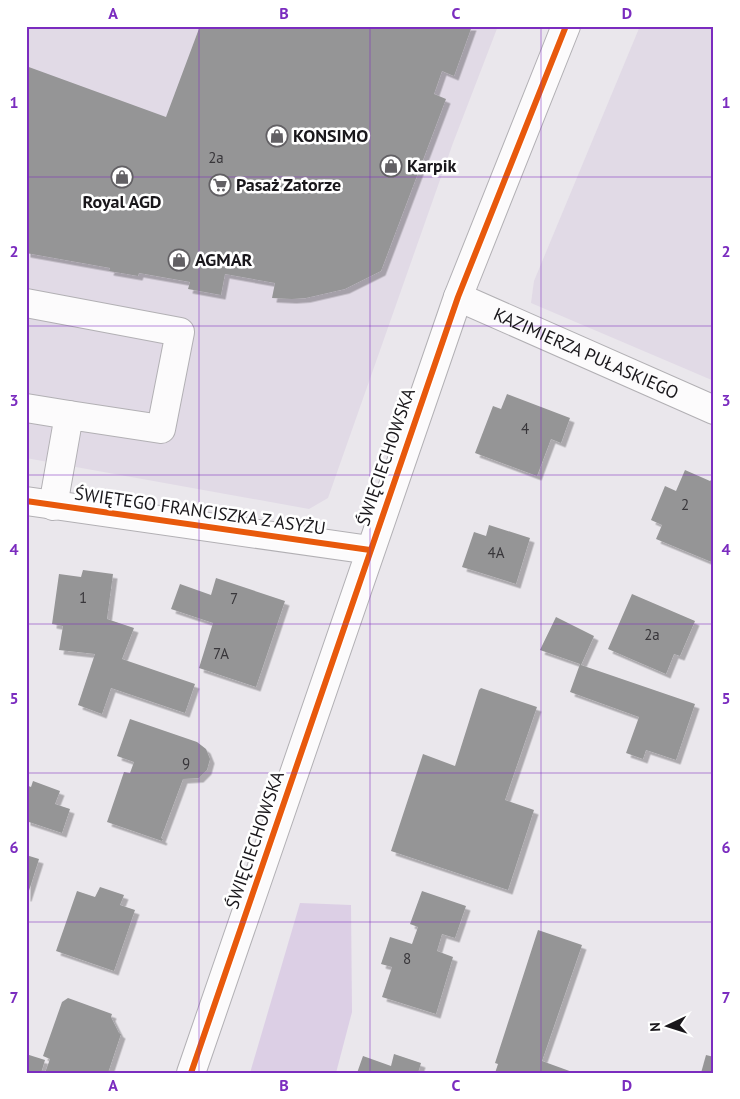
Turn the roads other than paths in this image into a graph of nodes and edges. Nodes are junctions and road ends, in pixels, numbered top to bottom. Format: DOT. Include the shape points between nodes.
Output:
graph roads {
  1 [pos="566,26"];
  2 [pos="458,297"];
  3 [pos="26,303"];
  4 [pos="26,408"];
  5 [pos="714,410"];
  6 [pos="69,415"];
  7 [pos="26,501"];
  8 [pos="53,506"];
  9 [pos="370,550"];
  10 [pos="191,1073"];
  1 -- 2 [label="street, ŚWIĘCIECHOWSKA"];
  2 -- 5 [label="street, KAZIMIERZA PUŁASKIEGO"];
  2 -- 9 [label="street, ŚWIĘCIECHOWSKA"];
  3 -- 6 [label="street" via="180,332 161,429"];
  4 -- 6 [label="street"];
  6 -- 8 [label="street"];
  7 -- 8 [label="street, ŚWIĘTEGO FRANCISZKA Z ASYŻU"];
  8 -- 9 [label="street, ŚWIĘTEGO FRANCISZKA Z ASYŻU"];
  9 -- 10 [label="street, ŚWIĘCIECHOWSKA"];
}
